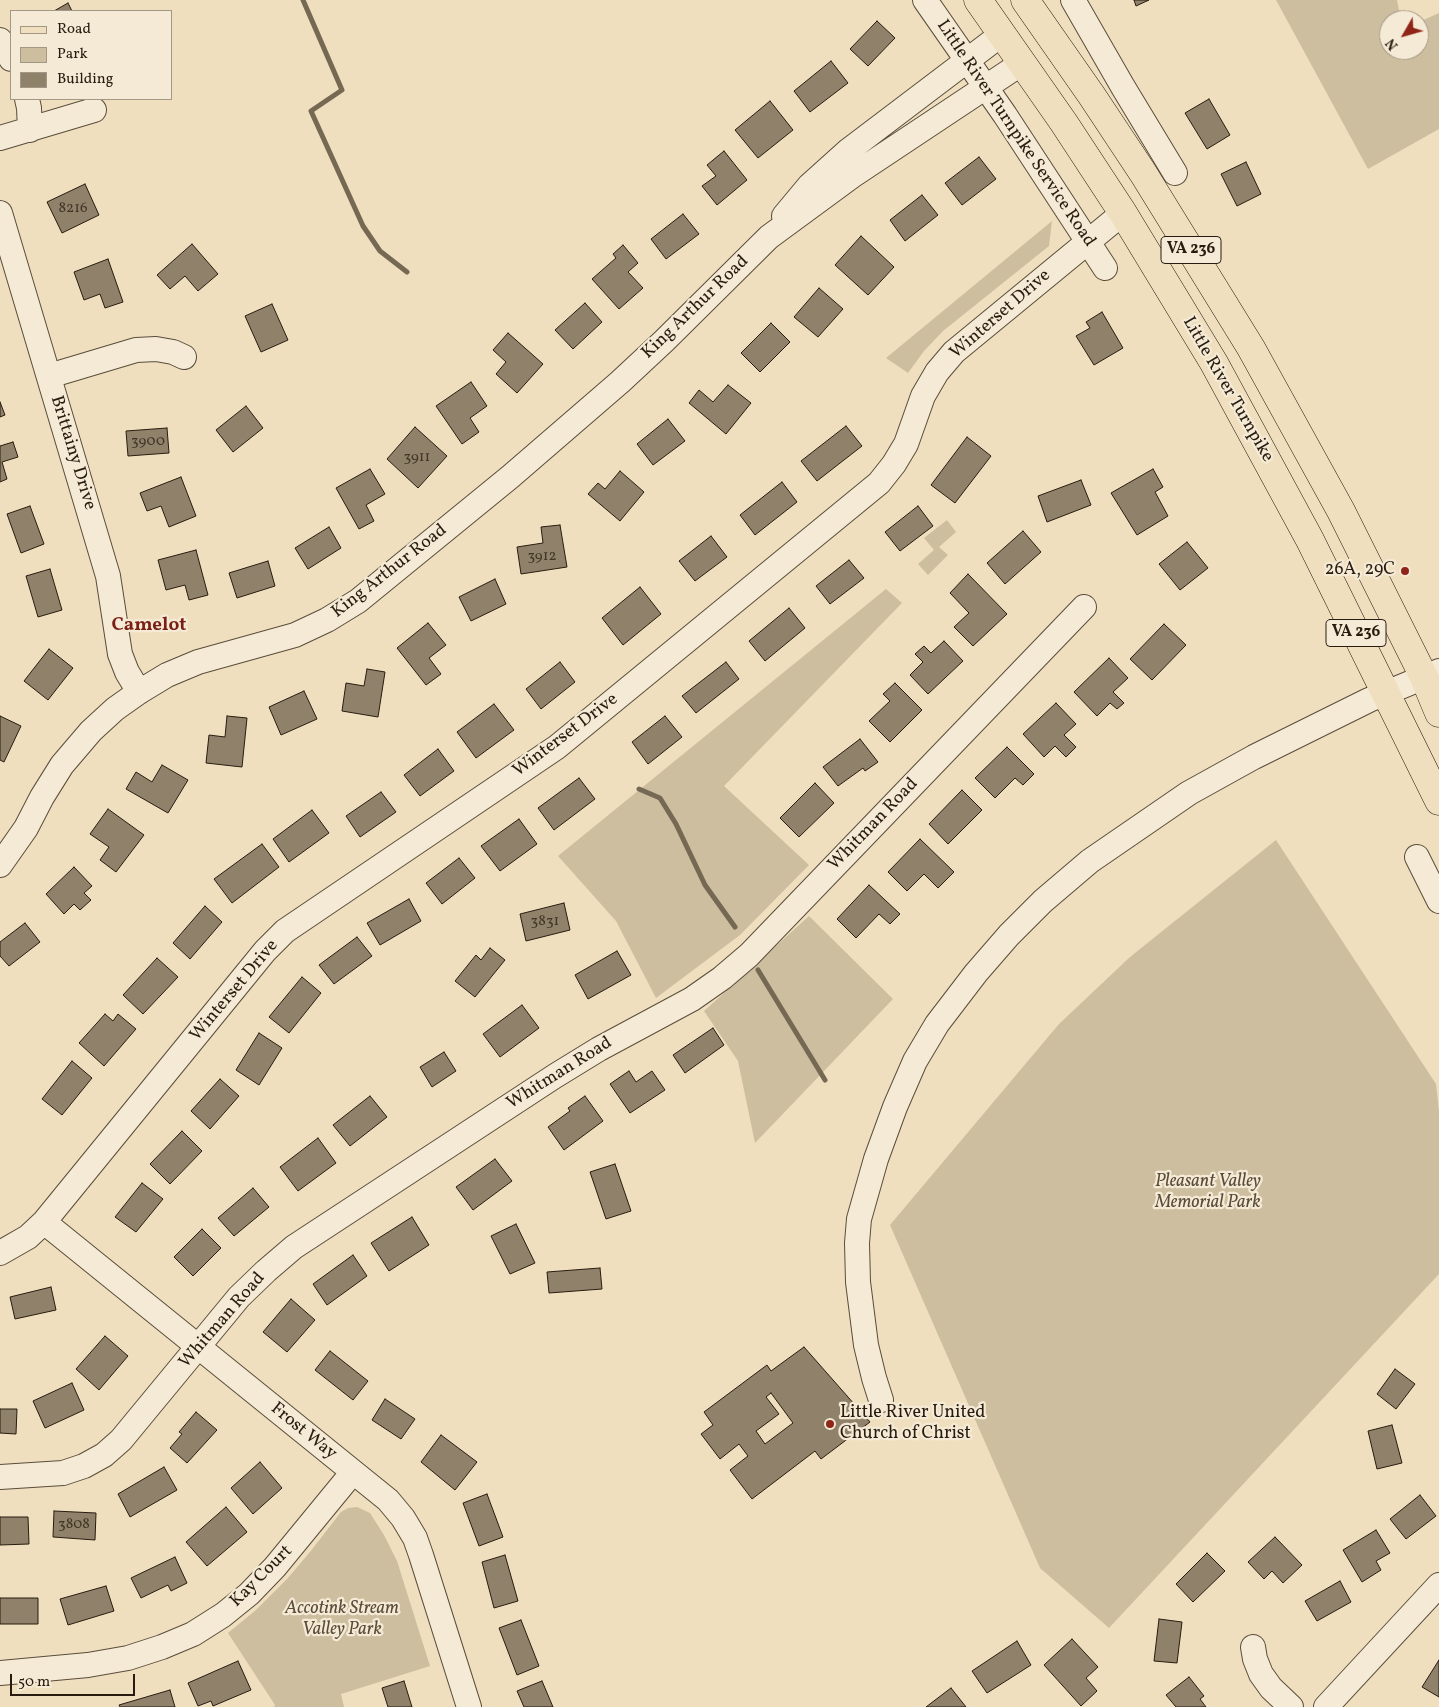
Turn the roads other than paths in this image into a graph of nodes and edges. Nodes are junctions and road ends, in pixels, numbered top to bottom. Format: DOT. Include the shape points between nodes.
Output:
graph roads {
  1 [pos="925,0"];
  2 [pos="978,0"];
  3 [pos="1025,0"];
  4 [pos="1073,0"];
  5 [pos="1002,34"];
  6 [pos="0,40"];
  7 [pos="10,57"];
  8 [pos="967,60"];
  9 [pos="1022,63"];
  10 [pos="986,87"];
  11 [pos="27,100"];
  12 [pos="94,110"];
  13 [pos="30,130"];
  14 [pos="0,138"];
  15 [pos="1175,172"];
  16 [pos="0,213"];
  17 [pos="1122,213"];
  18 [pos="769,237"];
  19 [pos="1088,241"];
  20 [pos="1105,268"];
  21 [pos="184,356"];
  22 [pos="49,376"];
  23 [pos="1084,607"];
  24 [pos="1431,674"];
  25 [pos="139,692"];
  26 [pos="1385,692"];
  27 [pos="1439,712"];
  28 [pos="1439,801"];
  29 [pos="1418,857"];
  30 [pos="0,865"];
  31 [pos="1439,902"];
  32 [pos="44,1222"];
  33 [pos="0,1253"];
  34 [pos="198,1347"];
  35 [pos="881,1400"];
  36 [pos="353,1472"];
  37 [pos="0,1477"];
  38 [pos="1439,1585"];
  39 [pos="1253,1646"];
  40 [pos="0,1674"];
  41 [pos="469,1707"];
  42 [pos="1291,1707"];
  43 [pos="1326,1707"];
  1 -- 8 [label="street, Little River Turnpike Service Road"];
  2 -- 5 [label="main road, Little River Turnpike / VA 236"];
  3 -- 24 [label="main road, VA 236" via="1143,173 1251,348"];
  4 -- 15 [label="street"];
  5 -- 8 [label="street, King Arthur Road"];
  5 -- 9 [label="main road, Little River Turnpike / VA 236"];
  6 -- 7 [label="street"];
  8 -- 10 [label="street, Little River Turnpike Service Road"];
  8 -- 18 [label="street, King Arthur Road" via="823,171 794,202"];
  9 -- 10 [label="street, King Arthur Road"];
  9 -- 17 [label="main road, Little River Turnpike / VA 236"];
  10 -- 18 [label="street, King Arthur Road" via="852,176"];
  10 -- 19 [label="street, Little River Turnpike Service Road"];
  11 -- 13 [label="street"];
  12 -- 13 [label="street"];
  13 -- 14 [label="street"];
  16 -- 22 [label="street, Brittainy Drive"];
  17 -- 19 [label="street, Winterset Drive"];
  17 -- 26 [label="main road, Little River Turnpike / VA 236" via="1250,428"];
  18 -- 25 [label="street, King Arthur Road" via="620,382 358,601 295,635 198,662"];
  19 -- 20 [label="street, Little River Turnpike Service Road"];
  19 -- 32 [label="street, Winterset Drive" via="954,352 923,396 906,444 879,483 557,746 285,931"];
  21 -- 22 [label="street" via="156,349 136,350"];
  22 -- 25 [label="street, Brittainy Drive" via="108,576 120,654"];
  23 -- 34 [label="street, Whitman Road" via="749,955 722,978 692,999 554,1076 294,1248 239,1297"];
  24 -- 26 [label="street"];
  24 -- 27 [label="main road, VA 236"];
  25 -- 30 [label="street, King Arthur Road" via="91,731 62,765 26,828"];
  26 -- 28 [label="main road, Little River Turnpike / VA 236"];
  26 -- 35 [label="street" via="1197,788 1090,861 1009,935 937,1024 915,1060 895,1107 869,1179 859,1220 858,1282 866,1345"];
  29 -- 31 [label="street"];
  32 -- 33 [label="street, Winterset Drive" via="28,1238"];
  32 -- 34 [label="street, Frost Way"];
  34 -- 36 [label="street, Frost Way"];
  34 -- 37 [label="street, Whitman Road" via="121,1440 104,1455 63,1473"];
  36 -- 40 [label="street, Kay Court" via="249,1594 193,1634 128,1658"];
  36 -- 41 [label="street, Frost Way" via="388,1500 415,1538"];
  38 -- 43 [label="street"];
  39 -- 42 [label="street" via="1261,1674"];
}
